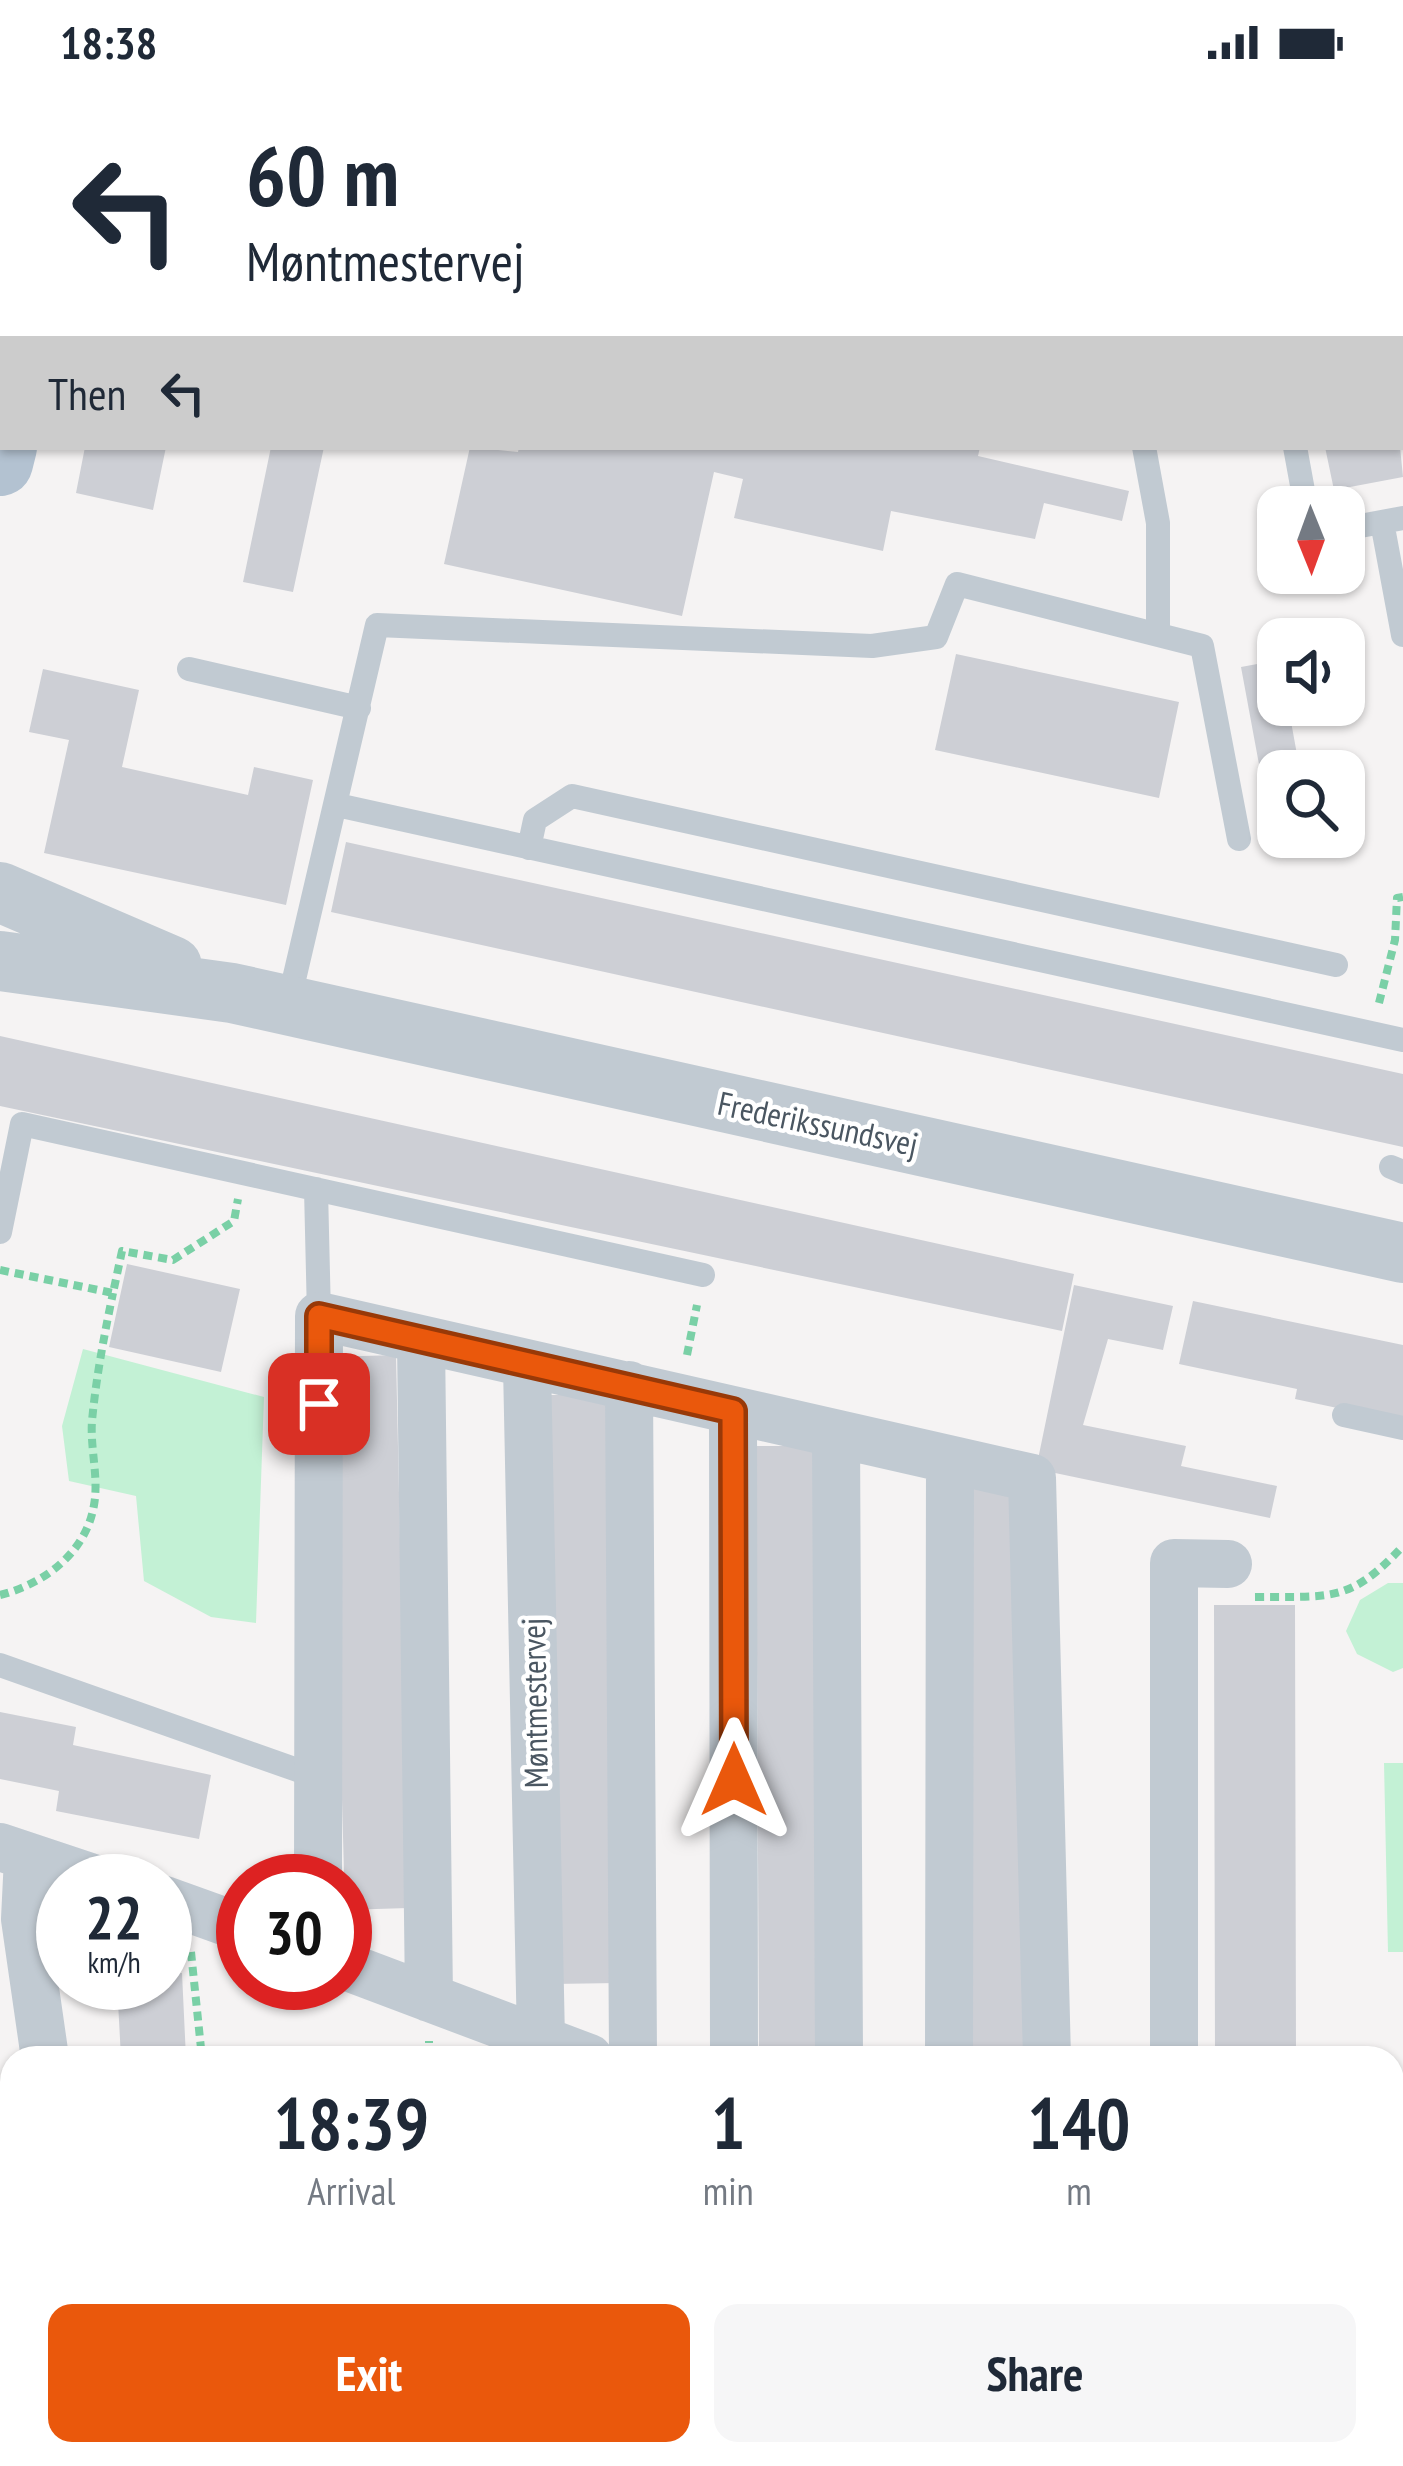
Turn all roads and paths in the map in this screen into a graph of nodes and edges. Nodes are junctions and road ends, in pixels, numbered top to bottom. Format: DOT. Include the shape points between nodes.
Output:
graph roads {
  1 [pos="1145,450"];
  2 [pos="1296,450"];
  3 [pos="1302,486"];
  4 [pos="1392,520"];
  5 [pos="1158,634"];
  6 [pos="1403,635"];
  7 [pos="189,669"];
  8 [pos="359,708"];
  9 [pos="337,806"];
  10 [pos="1239,839"];
  11 [pos="529,848"];
  12 [pos="0,892"];
  13 [pos="1403,897"];
  14 [pos="0,961"];
  15 [pos="1336,965"];
  16 [pos="260,999"];
  17 [pos="1368,1033"];
  18 [pos="1403,1040"];
  19 [pos="243,1174"];
  20 [pos="316,1189"];
  21 [pos="0,1232"];
  22 [pos="1403,1253"];
  23 [pos="0,1270"];
  24 [pos="704,1275"];
  25 [pos="113,1293"];
  26 [pos="319,1316"];
  27 [pos="421,1340"];
  28 [pos="527,1366"];
  29 [pos="629,1385"];
  30 [pos="733,1411"];
  31 [pos="1344,1415"];
  32 [pos="1403,1428"];
  33 [pos="836,1434"];
  34 [pos="950,1460"];
  35 [pos="1403,1546"];
  36 [pos="1228,1564"];
  37 [pos="0,1594"];
  38 [pos="1174,1598"];
  39 [pos="0,1665"];
  40 [pos="320,1778"];
  41 [pos="14,1852"];
  42 [pos="319,1854"];
  43 [pos="372,1976"];
  44 [pos="192,1985"];
  45 [pos="429,1997"];
  46 [pos="541,2040"];
  47 [pos="43,2046"];
  48 [pos="200,2046"];
  49 [pos="557,2046"];
  50 [pos="633,2046"];
  51 [pos="734,2046"];
  52 [pos="839,2046"];
  53 [pos="949,2046"];
  54 [pos="1046,2046"];
  55 [pos="1174,2046"];
  1 -- 5 [label="lane" via="1158,523"];
  2 -- 3 [label="lane"];
  4 -- 6 [label="lane"];
  5 -- 8 [label="lane" via="957,584 936,637 872,646 377,625"];
  5 -- 10 [label="lane" via="1202,646"];
  7 -- 8 [label="lane"];
  8 -- 9 [label="lane"];
  9 -- 11 [label="lane"];
  9 -- 16 [label="lane"];
  11 -- 15 [label="lane" via="535,820 572,796"];
  11 -- 17 [label="lane"];
  12 -- 16 [label="street, Frederikssundsvej"];
  13 -- 17 [label="path"];
  14 -- 16 [label="street, Frederikssundsvej"];
  16 -- 22 [label="street, Frederikssundsvej"];
  17 -- 18 [label="lane"];
  19 -- 20 [label="lane"];
  19 -- 21 [label="lane" via="22,1124"];
  19 -- 25 [label="path" via="233,1221 173,1260 122,1251"];
  20 -- 24 [label="lane"];
  20 -- 26 [label="lane"];
  23 -- 25 [label="path"];
  25 -- 37 [label="path" via="96,1377 94,1504 77,1548 32,1587"];
  26 -- 27 [label="street"];
  26 -- 40 [label="street"];
  27 -- 28 [label="street"];
  27 -- 45 [label="street"];
  28 -- 29 [label="street"];
  28 -- 46 [label="street, Møntmestervej"];
  29 -- 30 [label="street"];
  29 -- 50 [label="street"];
  30 -- 33 [label="street"];
  30 -- 51 [label="street"];
  31 -- 32 [label="lane"];
  33 -- 34 [label="street"];
  33 -- 52 [label="street"];
  34 -- 53 [label="street"];
  34 -- 54 [label="street" via="1032,1478"];
  35 -- 38 [label="path" via="1368,1583 1333,1596"];
  36 -- 38 [label="street" via="1174,1563"];
  38 -- 55 [label="street"];
  39 -- 40 [label="lane"];
  40 -- 42 [label="street"];
  41 -- 47 [label="street"];
  43 -- 45 [label="street"];
  44 -- 48 [label="path"];
  45 -- 46 [label="street"];
  46 -- 49 [label="street"];
}
